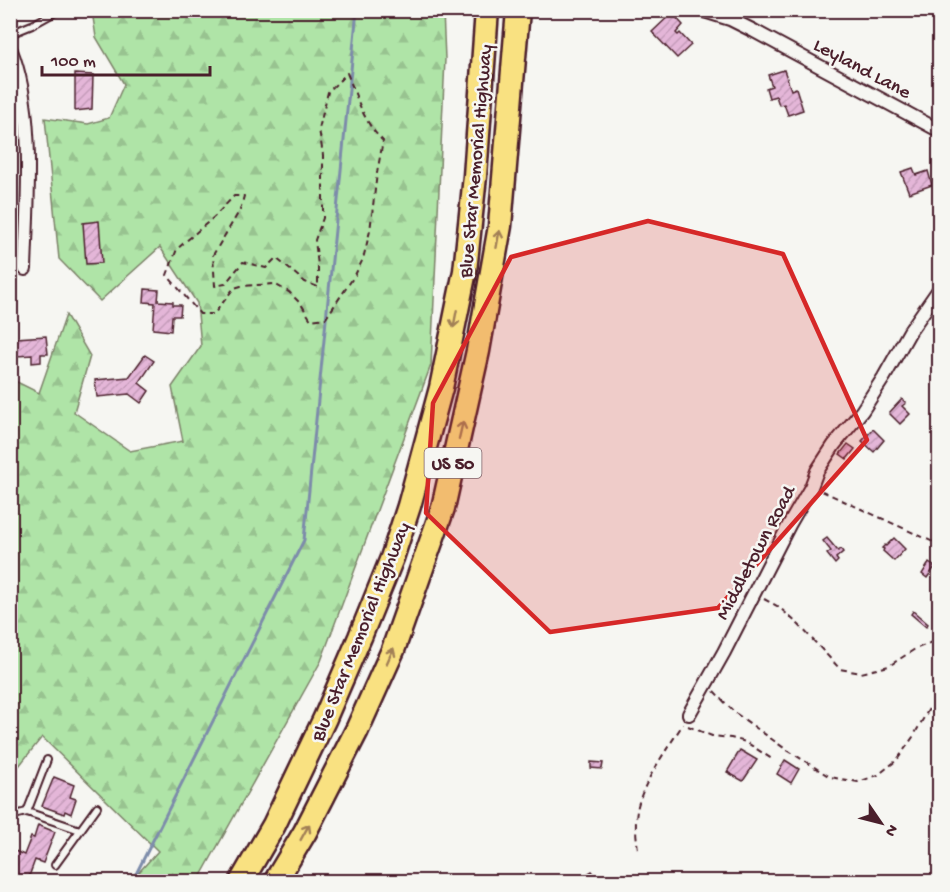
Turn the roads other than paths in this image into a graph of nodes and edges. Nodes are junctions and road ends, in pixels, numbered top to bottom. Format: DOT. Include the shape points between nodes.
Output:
graph roads {
  1 [pos="59,10"];
  2 [pos="487,10"];
  3 [pos="518,10"];
  4 [pos="701,10"];
  5 [pos="10,34"];
  6 [pos="10,48"];
  7 [pos="939,131"];
  8 [pos="25,269"];
  9 [pos="939,288"];
  10 [pos="325,718"];
  11 [pos="686,719"];
  12 [pos="47,760"];
  13 [pos="97,807"];
  14 [pos="27,812"];
  15 [pos="10,816"];
  16 [pos="80,830"];
  17 [pos="55,865"];
  18 [pos="223,882"];
  19 [pos="241,882"];
  20 [pos="274,882"];
  1 -- 5 [label="lane"];
  2 -- 10 [label="highway, Blue Star Memorial Highway / US 50, one-way" via="465,270 441,388 392,558"];
  20 -- 3 [label="highway, Blue Star Memorial Highway / US 50, one-way" via="305,832 357,730 393,650 443,508 478,351 500,226"];
  4 -- 7 [label="street, Leyland Lane" via="754,31"];
  6 -- 8 [label="street" via="23,92 27,131"];
  9 -- 11 [label="street, Middletown Road" via="862,411 817,471"];
  10 -- 18 [label="highway" via="305,738"];
  10 -- 19 [label="highway, Blue Star Memorial Highway / US 50" via="274,825"];
  12 -- 14 [label="lane"];
  13 -- 16 [label="lane"];
  14 -- 15 [label="lane"];
  14 -- 16 [label="lane"];
  16 -- 17 [label="lane"];
}
